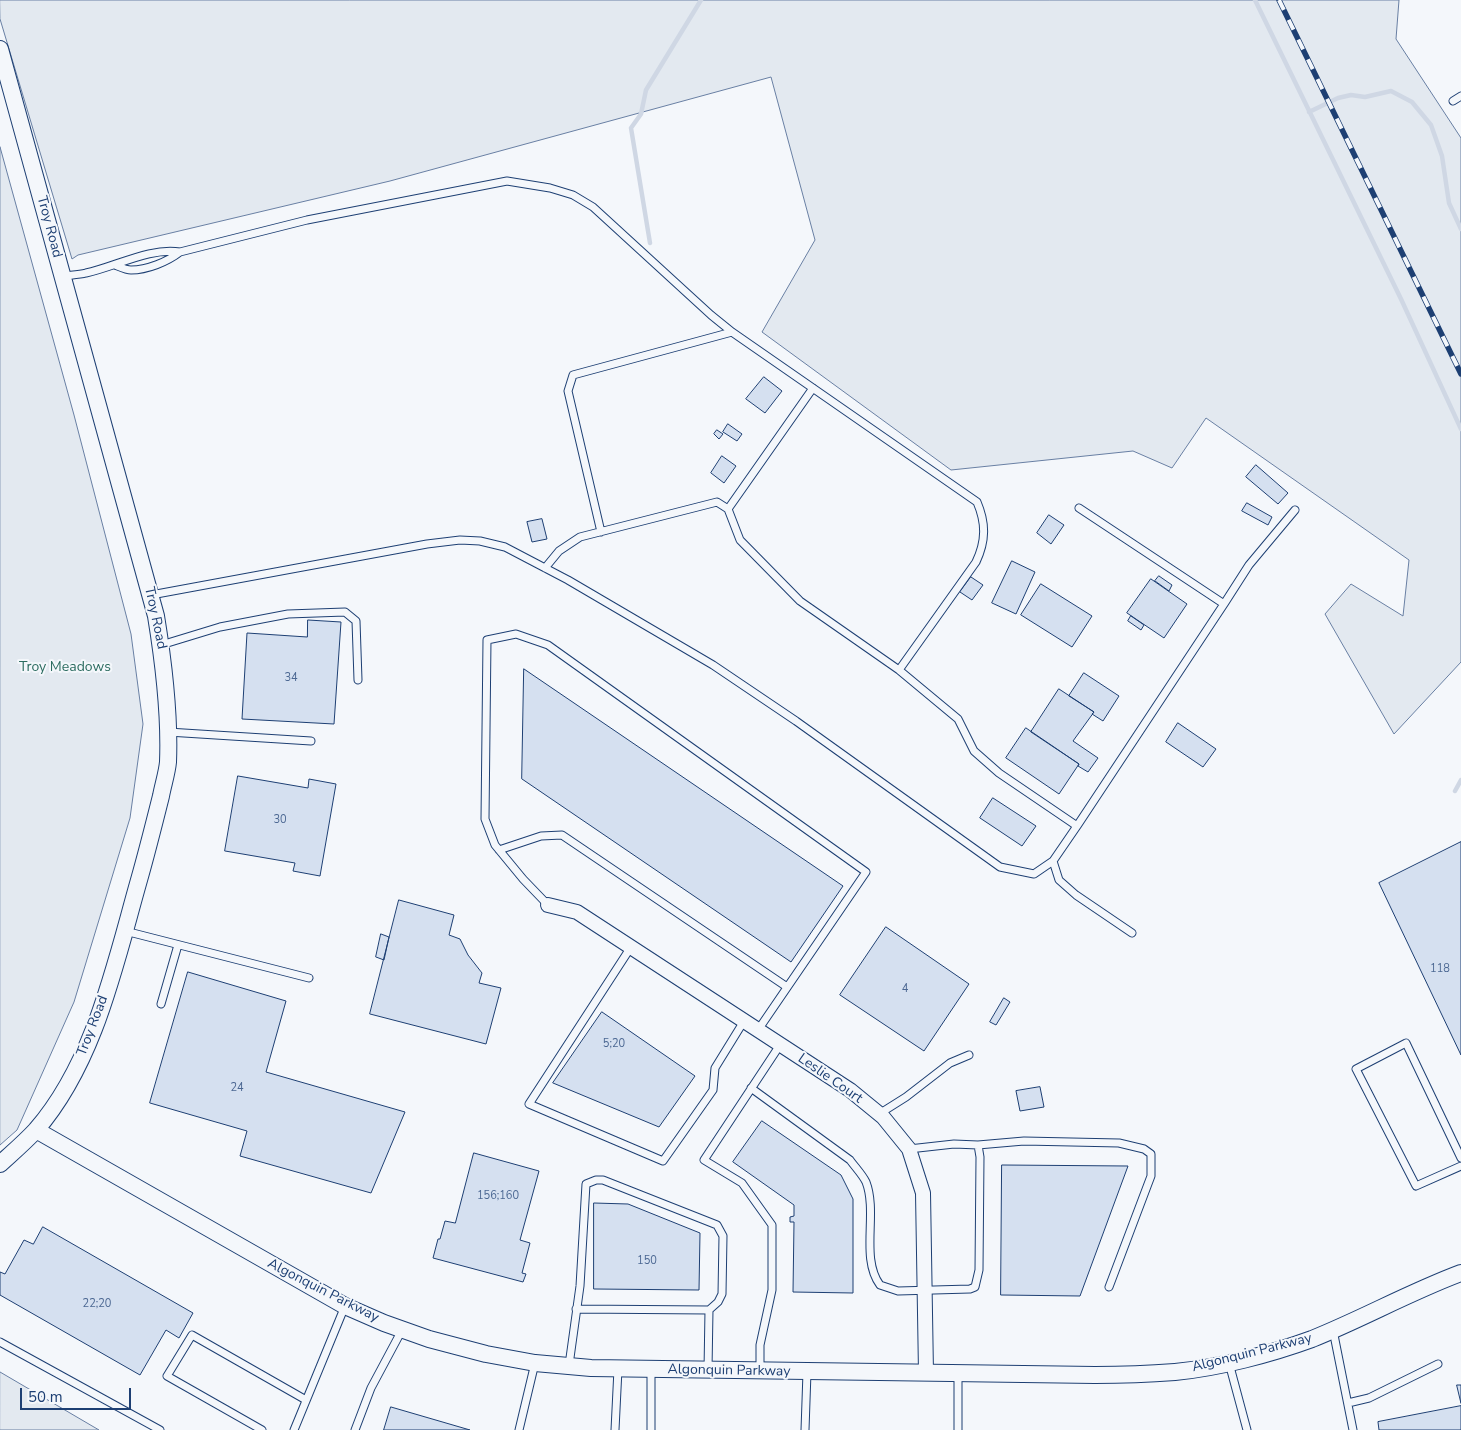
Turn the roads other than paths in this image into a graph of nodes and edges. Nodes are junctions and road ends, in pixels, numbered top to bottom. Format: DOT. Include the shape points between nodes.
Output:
graph roads {
  1 [pos="0,49"];
  2 [pos="1461,96"];
  3 [pos="1453,101"];
  4 [pos="180,252"];
  5 [pos="115,265"];
  6 [pos="62,276"];
  7 [pos="732,332"];
  8 [pos="813,388"];
  9 [pos="1079,508"];
  10 [pos="728,509"];
  11 [pos="1295,510"];
  12 [pos="601,532"];
  13 [pos="545,568"];
  14 [pos="150,595"];
  15 [pos="1224,604"];
  16 [pos="161,645"];
  17 [pos="899,670"];
  18 [pos="358,680"];
  19 [pos="168,732"];
  20 [pos="312,741"];
  21 [pos="1077,826"];
  22 [pos="499,850"];
  23 [pos="1053,861"];
  24 [pos="548,905"];
  25 [pos="124,931"];
  26 [pos="1132,933"];
  27 [pos="178,945"];
  28 [pos="631,947"];
  29 [pos="309,978"];
  30 [pos="787,987"];
  31 [pos="161,1004"];
  32 [pos="744,1021"];
  33 [pos="758,1030"];
  34 [pos="780,1045"];
  35 [pos="969,1055"];
  36 [pos="751,1088"];
  37 [pos="879,1114"];
  38 [pos="36,1130"];
  39 [pos="978,1145"];
  40 [pos="909,1149"];
  41 [pos="1461,1158"];
  42 [pos="0,1164"];
  43 [pos="1461,1166"];
  44 [pos="1461,1273"];
  45 [pos="1109,1287"];
  46 [pos="925,1290"];
  47 [pos="345,1306"];
  48 [pos="576,1309"];
  49 [pos="709,1310"];
  50 [pos="402,1329"];
  51 [pos="1333,1330"];
  52 [pos="0,1342"];
  53 [pos="1229,1362"];
  54 [pos="535,1363"];
  55 [pos="1438,1364"];
  56 [pos="569,1367"];
  57 [pos="618,1369"];
  58 [pos="651,1370"];
  59 [pos="708,1371"];
  60 [pos="760,1371"];
  61 [pos="807,1372"];
  62 [pos="926,1373"];
  63 [pos="958,1373"];
  64 [pos="306,1400"];
  65 [pos="1348,1403"];
  66 [pos="160,1430"];
  67 [pos="262,1430"];
  68 [pos="294,1430"];
  69 [pos="355,1430"];
  70 [pos="518,1430"];
  71 [pos="615,1430"];
  72 [pos="651,1430"];
  73 [pos="805,1430"];
  74 [pos="958,1430"];
  75 [pos="1247,1430"];
  76 [pos="1353,1430"];
  1 -- 6 [label="street, Troy Road"];
  2 -- 3 [label="lane"];
  4 -- 5 [label="lane" via="169,250"];
  4 -- 5 [label="lane" via="160,264 137,269"];
  4 -- 7 [label="lane" via="307,220 469,187 506,181 528,184 573,196 593,207"];
  5 -- 6 [label="lane" via="85,274"];
  6 -- 14 [label="street, Troy Road"];
  7 -- 8 [label="lane"];
  7 -- 12 [label="lane" via="573,375 568,391"];
  8 -- 10 [label="lane"];
  8 -- 17 [label="lane" via="969,495 977,502 982,514 983,545 976,562"];
  9 -- 15 [label="lane"];
  10 -- 12 [label="lane" via="717,502"];
  10 -- 17 [label="lane" via="740,540 800,602"];
  11 -- 15 [label="lane" via="1249,565"];
  12 -- 13 [label="lane" via="580,537 559,551"];
  13 -- 14 [label="lane" via="505,547 460,540"];
  13 -- 23 [label="lane" via="714,665 1000,867 1034,874"];
  14 -- 16 [label="street, Troy Road"];
  15 -- 21 [label="lane"];
  16 -- 18 [label="lane" via="220,627 288,614 345,612 356,621"];
  16 -- 19 [label="street, Troy Road"];
  17 -- 21 [label="lane" via="958,719 974,751 999,773"];
  19 -- 20 [label="lane"];
  19 -- 25 [label="street, Troy Road" via="168,765"];
  21 -- 23 [label="lane"];
  22 -- 24 [label="lane"];
  22 -- 30 [label="lane" via="541,836 562,835"];
  22 -- 30 [label="lane" via="485,819 487,640 516,634 548,645 866,872"];
  23 -- 26 [label="lane" via="1059,880"];
  24 -- 28 [label="street, Leslie Court" via="577,912"];
  25 -- 27 [label="lane"];
  25 -- 38 [label="street, Troy Road" via="94,1030 58,1099"];
  27 -- 29 [label="lane"];
  27 -- 31 [label="lane"];
  28 -- 32 [label="street, Leslie Court"];
  28 -- 32 [label="lane" via="529,1104 663,1161 713,1090 715,1068"];
  30 -- 33 [label="lane"];
  32 -- 33 [label="street, Leslie Court"];
  33 -- 34 [label="street, Leslie Court"];
  34 -- 36 [label="lane"];
  34 -- 37 [label="street, Leslie Court" via="850,1090"];
  35 -- 37 [label="lane" via="950,1063"];
  36 -- 46 [label="lane" via="850,1160 859,1171 869,1194 872,1271 880,1285 898,1291"];
  36 -- 60 [label="lane" via="704,1160 742,1183 772,1225 772,1290 760,1345"];
  37 -- 40 [label="street, Leslie Court"];
  38 -- 42 [label="street, Troy Road"];
  38 -- 47 [label="street, Algonquin Parkway"];
  39 -- 40 [label="lane"];
  39 -- 45 [label="lane" via="1024,1141 1119,1143 1151,1154 1151,1176"];
  39 -- 46 [label="lane" via="979,1270 975,1287"];
  40 -- 46 [label="street, Leslie Court" via="923,1193"];
  41 -- 43 [label="lane" via="1406,1043 1356,1069 1416,1186"];
  44 -- 51 [label="street, Algonquin Parkway"];
  46 -- 62 [label="street, Leslie Court"];
  47 -- 50 [label="street, Algonquin Parkway"];
  47 -- 64 [label="lane"];
  48 -- 49 [label="lane"];
  48 -- 49 [label="lane" via="586,1184 603,1180 717,1225 723,1236 722,1294"];
  48 -- 56 [label="lane"];
  49 -- 59 [label="lane"];
  50 -- 54 [label="street, Algonquin Parkway" via="456,1347"];
  50 -- 69 [label="lane" via="371,1388"];
  51 -- 53 [label="street, Algonquin Parkway" via="1285,1348"];
  51 -- 65 [label="lane"];
  52 -- 66 [label="lane"];
  53 -- 63 [label="street, Algonquin Parkway" via="1150,1374"];
  53 -- 75 [label="lane"];
  54 -- 56 [label="street, Algonquin Parkway"];
  54 -- 70 [label="lane"];
  55 -- 65 [label="lane" via="1369,1398"];
  56 -- 57 [label="street, Algonquin Parkway"];
  57 -- 58 [label="street, Algonquin Parkway"];
  57 -- 71 [label="lane"];
  58 -- 59 [label="street, Algonquin Parkway"];
  58 -- 72 [label="lane"];
  59 -- 60 [label="street, Algonquin Parkway"];
  60 -- 61 [label="street, Algonquin Parkway"];
  61 -- 62 [label="street, Algonquin Parkway"];
  61 -- 73 [label="lane"];
  62 -- 63 [label="street, Algonquin Parkway"];
  63 -- 74 [label="lane"];
  64 -- 67 [label="lane" via="192,1335 167,1376"];
  64 -- 68 [label="lane"];
  65 -- 76 [label="lane"];
}
